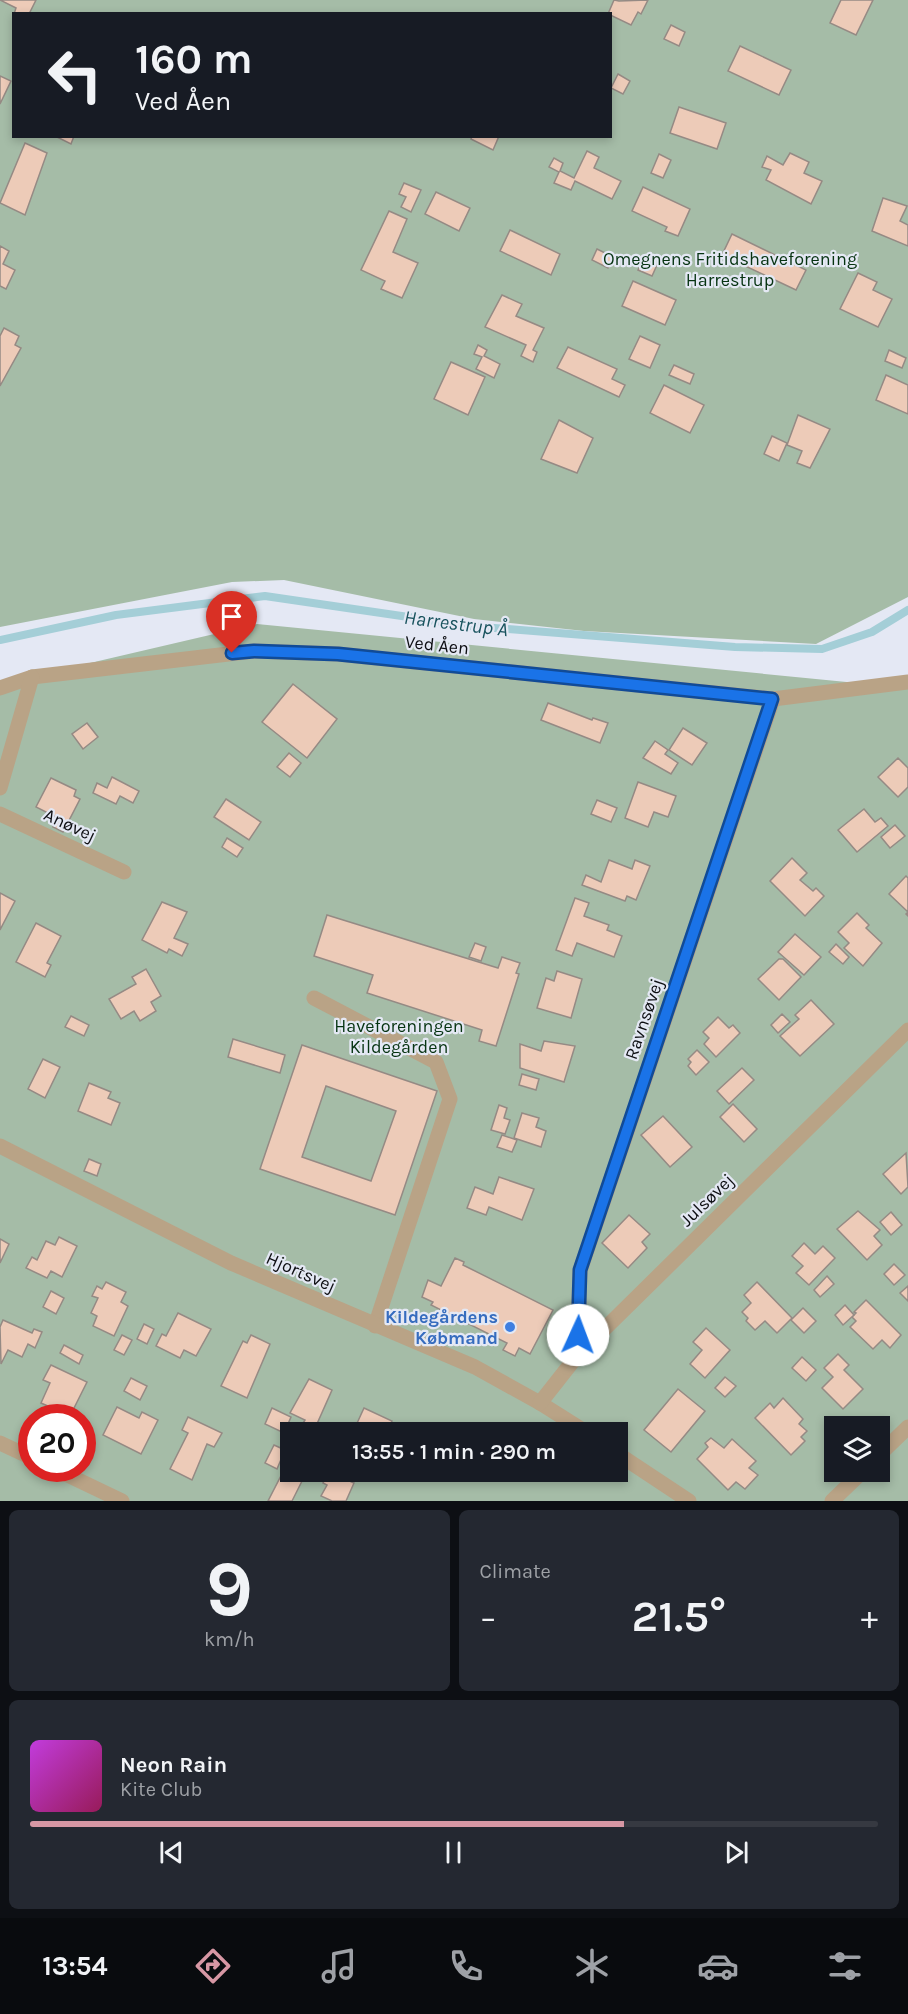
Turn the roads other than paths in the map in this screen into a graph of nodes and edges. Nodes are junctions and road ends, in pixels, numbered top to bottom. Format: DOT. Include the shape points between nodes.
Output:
graph roads {
  1 [pos="32,677"];
  2 [pos="908,682"];
  3 [pos="0,688"];
  4 [pos="772,699"];
  5 [pos="0,788"];
  6 [pos="0,814"];
  7 [pos="124,872"];
  8 [pos="314,998"];
  9 [pos="908,1030"];
  10 [pos="0,1146"];
  11 [pos="375,1326"];
  12 [pos="577,1356"];
  13 [pos="540,1403"];
  14 [pos="570,1422"];
  15 [pos="908,1427"];
  16 [pos="0,1443"];
  17 [pos="890,1444"];
  18 [pos="18,1451"];
  19 [pos="628,1461"];
  20 [pos="82,1482"];
  21 [pos="851,1482"];
  22 [pos="122,1501"];
  23 [pos="690,1501"];
  24 [pos="831,1501"];
  1 -- 3 [label="lane, Ved Åen"];
  1 -- 4 [label="lane, Ved Åen" via="254,651 350,656"];
  1 -- 5 [label="lane"];
  2 -- 4 [label="lane, Ved Åen"];
  4 -- 12 [label="lane, Ravnsøvej" via="580,1270"];
  6 -- 7 [label="lane, Anøvej"];
  8 -- 11 [label="lane" via="436,1062 450,1099"];
  9 -- 12 [label="lane, Julsøvej"];
  10 -- 11 [label="lane, Hjortsvej" via="231,1263"];
  11 -- 13 [label="lane, Hjortsvej" via="475,1367"];
  12 -- 13 [label="lane, Julsøvej"];
  13 -- 14 [label="lane, Hjortsvej"];
  15 -- 17 [label="lane"];
  16 -- 18 [label="lane"];
  19 -- 23 [label="lane"];
  20 -- 22 [label="lane"];
  21 -- 24 [label="lane"];
}
